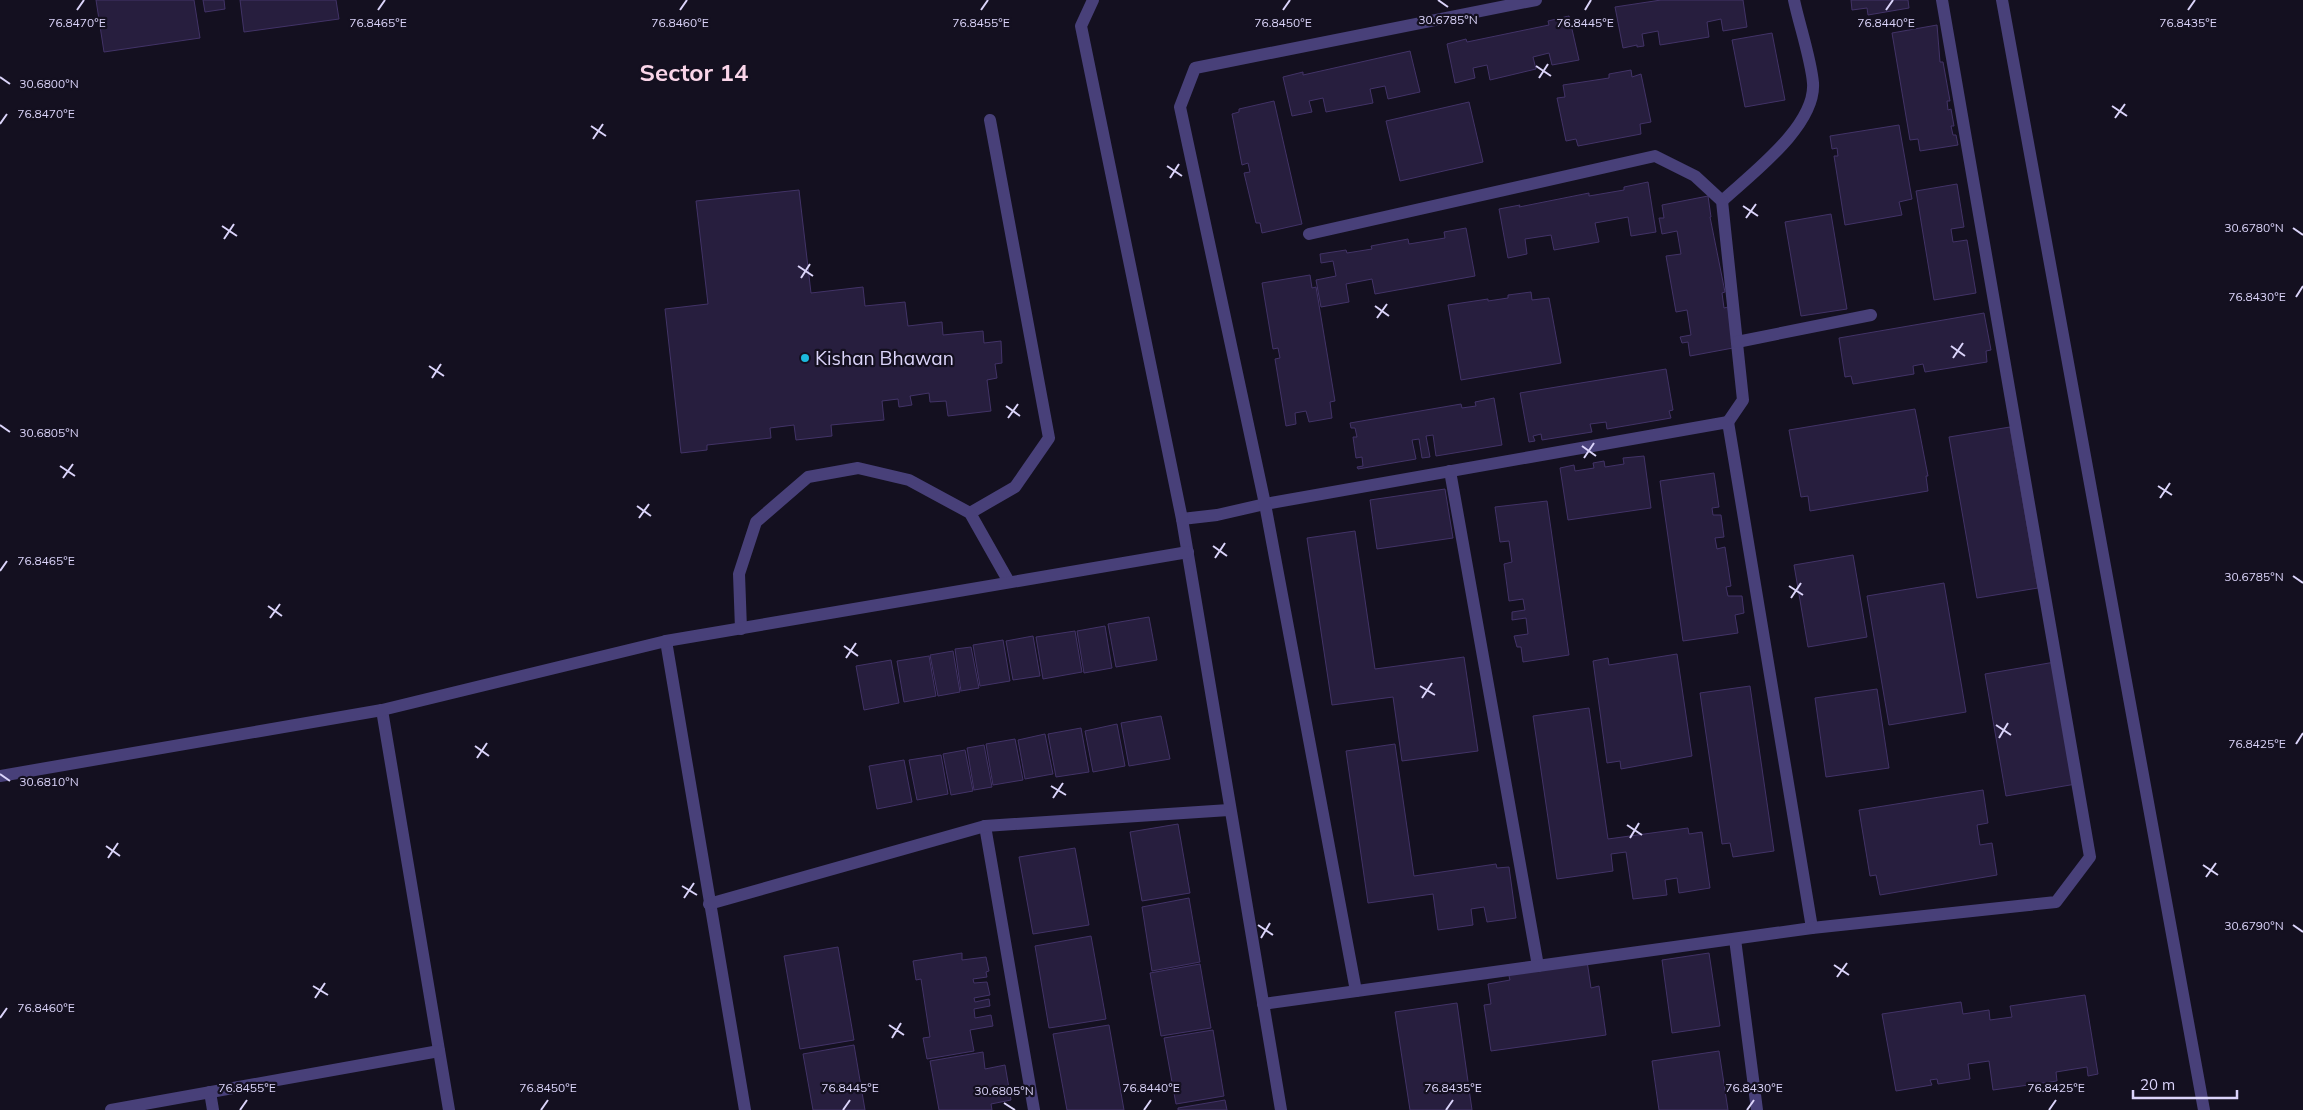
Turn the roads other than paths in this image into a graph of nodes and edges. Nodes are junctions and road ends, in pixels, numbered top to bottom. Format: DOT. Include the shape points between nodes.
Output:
graph roads {
  1 [pos="1094,0"];
  2 [pos="1536,0"];
  3 [pos="1794,0"];
  4 [pos="1942,0"];
  5 [pos="2002,0"];
  6 [pos="990,120"];
  7 [pos="1722,201"];
  8 [pos="1309,234"];
  9 [pos="1871,315"];
  10 [pos="1737,342"];
  11 [pos="1728,422"];
  12 [pos="1450,471"];
  13 [pos="1265,504"];
  14 [pos="970,513"];
  15 [pos="1182,519"];
  16 [pos="1188,552"];
  17 [pos="1009,582"];
  18 [pos="741,628"];
  19 [pos="666,641"];
  20 [pos="382,710"];
  21 [pos="0,776"];
  22 [pos="1229,810"];
  23 [pos="985,826"];
  24 [pos="709,904"];
  25 [pos="1812,928"];
  26 [pos="1735,939"];
  27 [pos="1538,966"];
  28 [pos="1356,992"];
  29 [pos="1263,1004"];
  30 [pos="439,1051"];
  31 [pos="210,1092"];
  32 [pos="111,1110"];
  33 [pos="213,1110"];
  34 [pos="449,1110"];
  35 [pos="745,1110"];
  36 [pos="1034,1110"];
  37 [pos="1281,1110"];
  38 [pos="1757,1110"];
  39 [pos="2204,1110"];
  1 -- 15 [label="street" via="1081,26"];
  2 -- 13 [label="street" via="1195,68 1180,107"];
  3 -- 7 [label="street" via="1813,84 1809,108 1788,140"];
  4 -- 25 [label="street" via="2090,857 2056,902"];
  5 -- 39 [label="street"];
  6 -- 14 [label="street" via="1049,438 1015,487"];
  7 -- 8 [label="street" via="1695,176 1655,156"];
  7 -- 10 [label="street"];
  9 -- 10 [label="street"];
  10 -- 11 [label="street" via="1743,400"];
  11 -- 12 [label="street"];
  11 -- 25 [label="street"];
  12 -- 13 [label="street"];
  12 -- 27 [label="street"];
  13 -- 15 [label="street"];
  13 -- 28 [label="street"];
  14 -- 17 [label="street"];
  14 -- 18 [label="street" via="909,480 858,468 808,477 756,522 739,574"];
  15 -- 16 [label="street"];
  16 -- 17 [label="street"];
  16 -- 22 [label="street"];
  17 -- 18 [label="street"];
  18 -- 19 [label="street"];
  19 -- 20 [label="street"];
  19 -- 24 [label="street"];
  20 -- 21 [label="street"];
  20 -- 30 [label="street"];
  22 -- 23 [label="street"];
  22 -- 29 [label="street"];
  23 -- 24 [label="street"];
  23 -- 36 [label="street"];
  24 -- 35 [label="street"];
  25 -- 26 [label="street"];
  26 -- 27 [label="street"];
  26 -- 38 [label="street"];
  27 -- 28 [label="street"];
  28 -- 29 [label="street"];
  29 -- 37 [label="street"];
  30 -- 31 [label="street"];
  30 -- 34 [label="street"];
  31 -- 32 [label="street"];
  31 -- 33 [label="street"];
}
